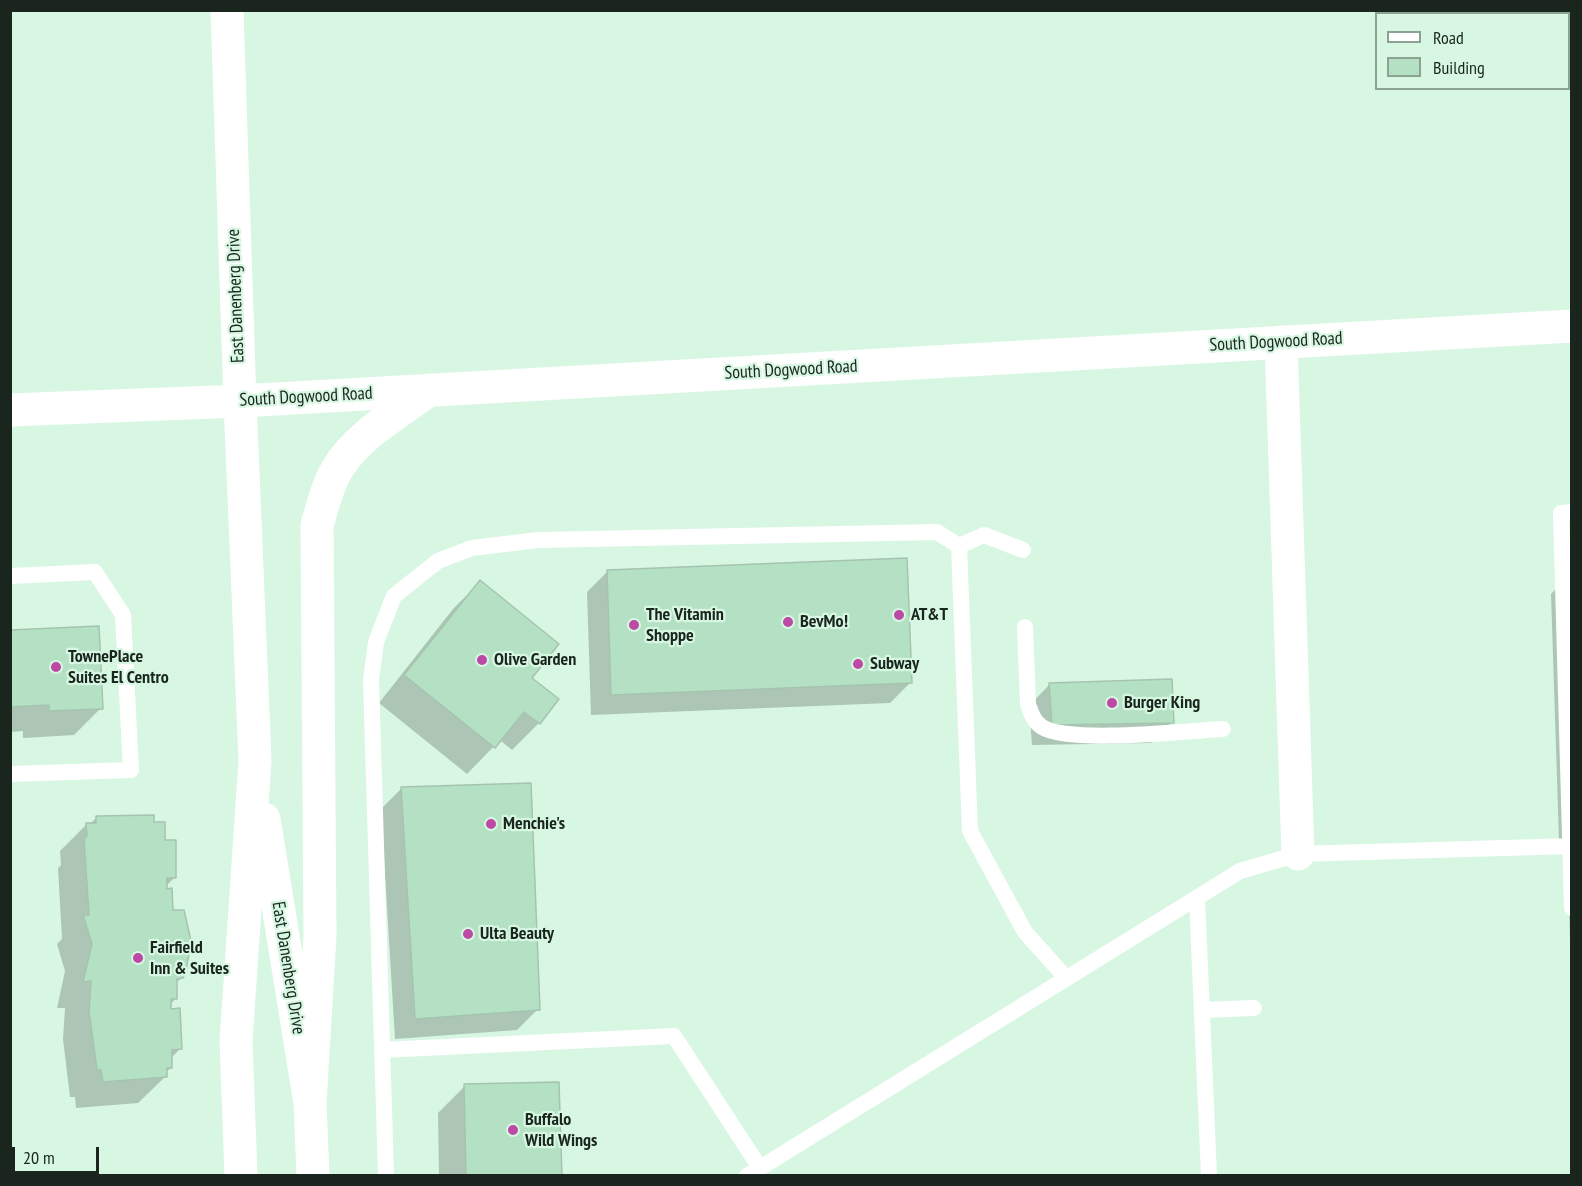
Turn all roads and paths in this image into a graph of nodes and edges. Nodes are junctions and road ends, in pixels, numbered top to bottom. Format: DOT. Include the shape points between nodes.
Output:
graph roads {
  1 [pos="227,10"];
  2 [pos="1572,326"];
  3 [pos="1281,342"];
  4 [pos="429,390"];
  5 [pos="240,400"];
  6 [pos="10,410"];
  7 [pos="1572,512"];
  8 [pos="959,546"];
  9 [pos="1023,550"];
  10 [pos="10,576"];
  11 [pos="1025,627"];
  12 [pos="1223,729"];
  13 [pos="255,761"];
  14 [pos="10,774"];
  15 [pos="1571,846"];
  16 [pos="1298,854"];
  17 [pos="1197,898"];
  18 [pos="1572,908"];
  19 [pos="1066,978"];
  20 [pos="1254,1008"];
  21 [pos="1202,1010"];
  22 [pos="382,1050"];
  23 [pos="310,1103"];
  24 [pos="754,1172"];
  25 [pos="241,1176"];
  26 [pos="313,1176"];
  27 [pos="386,1176"];
  28 [pos="1209,1176"];
  1 -- 5 [label="street, East Danenberg Drive"];
  2 -- 3 [label="street, South Dogwood Road"];
  3 -- 4 [label="street, South Dogwood Road"];
  3 -- 16 [label="street"];
  4 -- 5 [label="street, South Dogwood Road"];
  4 -- 23 [label="street" via="353,447 327,489 318,525 320,936"];
  5 -- 6 [label="street, South Dogwood Road"];
  5 -- 13 [label="street, East Danenberg Drive"];
  7 -- 15 [label="lane" via="1562,513"];
  8 -- 9 [label="lane" via="984,535"];
  8 -- 19 [label="lane" via="970,831 1025,933"];
  8 -- 22 [label="lane" via="937,532 538,540 472,548 438,561 394,596 376,642 371,680"];
  10 -- 14 [label="lane" via="95,572 123,615 131,770"];
  11 -- 12 [label="lane" via="1028,704 1031,715 1041,726 1053,732 1080,735"];
  13 -- 23 [label="street, East Danenberg Drive"];
  13 -- 25 [label="street, East Danenberg Drive" via="236,1041"];
  15 -- 16 [label="lane"];
  15 -- 18 [label="lane"];
  16 -- 17 [label="lane" via="1240,871"];
  17 -- 19 [label="lane"];
  17 -- 21 [label="lane"];
  19 -- 24 [label="lane"];
  20 -- 21 [label="lane"];
  21 -- 28 [label="lane"];
  22 -- 24 [label="lane" via="674,1036"];
  22 -- 27 [label="lane"];
  23 -- 26 [label="street, East Danenberg Drive"];
}
